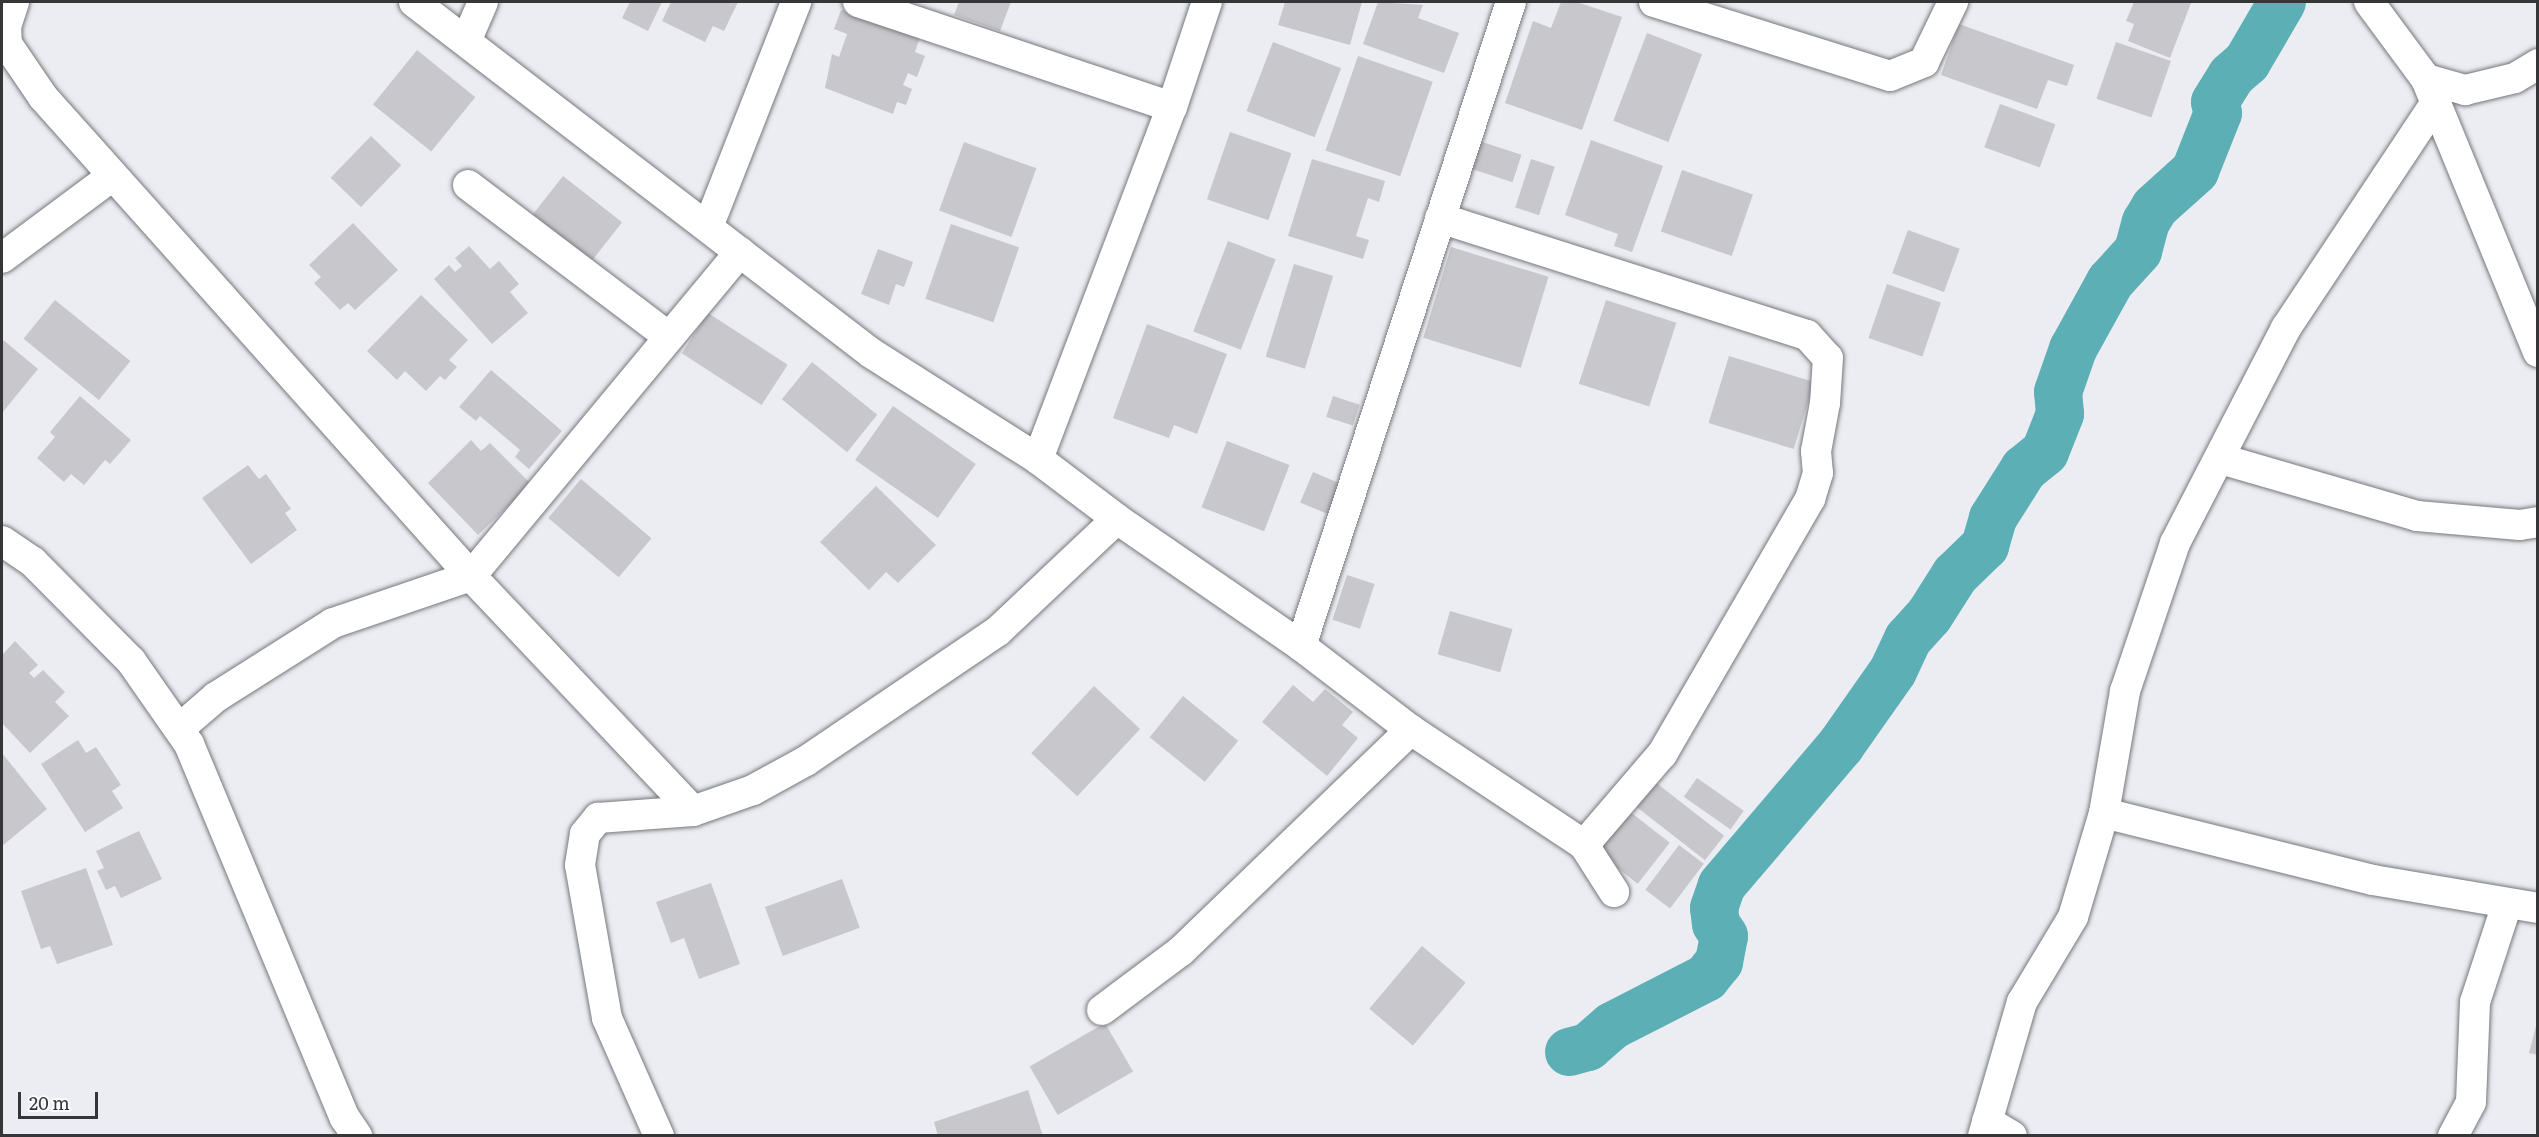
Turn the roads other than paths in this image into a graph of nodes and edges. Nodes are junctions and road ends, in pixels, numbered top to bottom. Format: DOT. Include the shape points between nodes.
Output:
graph roads {
  1 [pos="14,2"];
  2 [pos="414,2"];
  3 [pos="483,2"];
  4 [pos="796,2"];
  5 [pos="858,2"];
  6 [pos="1207,2"];
  7 [pos="1511,2"];
  8 [pos="1654,2"];
  9 [pos="1953,2"];
  10 [pos="2369,2"];
  11 [pos="467,39"];
  12 [pos="2538,64"];
  13 [pos="2430,91"];
  14 [pos="1172,107"];
  15 [pos="111,177"];
  16 [pos="468,185"];
  17 [pos="1440,218"];
  18 [pos="708,227"];
  19 [pos="740,252"];
  20 [pos="2,258"];
  21 [pos="668,336"];
  22 [pos="2538,352"];
  23 [pos="1038,459"];
  24 [pos="2221,459"];
  25 [pos="1117,519"];
  26 [pos="2538,522"];
  27 [pos="2,541"];
  28 [pos="471,576"];
  29 [pos="1301,646"];
  30 [pos="179,729"];
  31 [pos="1411,730"];
  32 [pos="693,811"];
  33 [pos="2104,813"];
  34 [pos="1584,845"];
  35 [pos="1614,892"];
  36 [pos="2507,904"];
  37 [pos="2538,908"];
  38 [pos="1102,1010"];
  39 [pos="1994,1131"];
  40 [pos="357,1136"];
  41 [pos="659,1136"];
  42 [pos="2453,1136"];
  1 -- 15 [label="street" via="6,26 7,44 43,96"];
  2 -- 11 [label="street"];
  3 -- 11 [label="street"];
  4 -- 18 [label="street"];
  5 -- 14 [label="street"];
  6 -- 14 [label="street"];
  7 -- 17 [label="street"];
  8 -- 9 [label="street" via="1890,76 1924,62"];
  10 -- 13 [label="street"];
  11 -- 18 [label="street"];
  12 -- 13 [label="street" via="2515,78 2465,90"];
  13 -- 22 [label="street"];
  13 -- 24 [label="street" via="2286,328"];
  14 -- 23 [label="street"];
  15 -- 20 [label="street"];
  15 -- 28 [label="street"];
  16 -- 21 [label="street"];
  17 -- 29 [label="street"];
  17 -- 34 [label="street" via="1807,335 1827,358 1825,402 1816,451 1818,473 1810,499 1662,754"];
  18 -- 19 [label="street"];
  19 -- 21 [label="street"];
  19 -- 23 [label="street" via="871,354"];
  21 -- 28 [label="street"];
  23 -- 25 [label="street"];
  24 -- 26 [label="street" via="2417,516 2520,525"];
  24 -- 33 [label="street" via="2175,543 2124,691"];
  25 -- 29 [label="street"];
  25 -- 32 [label="street" via="998,632 806,761 753,790"];
  27 -- 30 [label="street" via="33,562 131,661"];
  28 -- 30 [label="street" via="333,622 224,691"];
  28 -- 32 [label="street"];
  29 -- 31 [label="street"];
  30 -- 40 [label="street" via="189,744 345,1118"];
  31 -- 34 [label="street"];
  31 -- 38 [label="street" via="1180,951"];
  32 -- 41 [label="street" via="598,818 585,834 580,865 607,1018"];
  33 -- 36 [label="street" via="2373,880"];
  33 -- 39 [label="street" via="2073,917 2022,1002"];
  34 -- 35 [label="street"];
  36 -- 37 [label="street"];
  36 -- 42 [label="street" via="2475,1002 2471,1102"];
}
